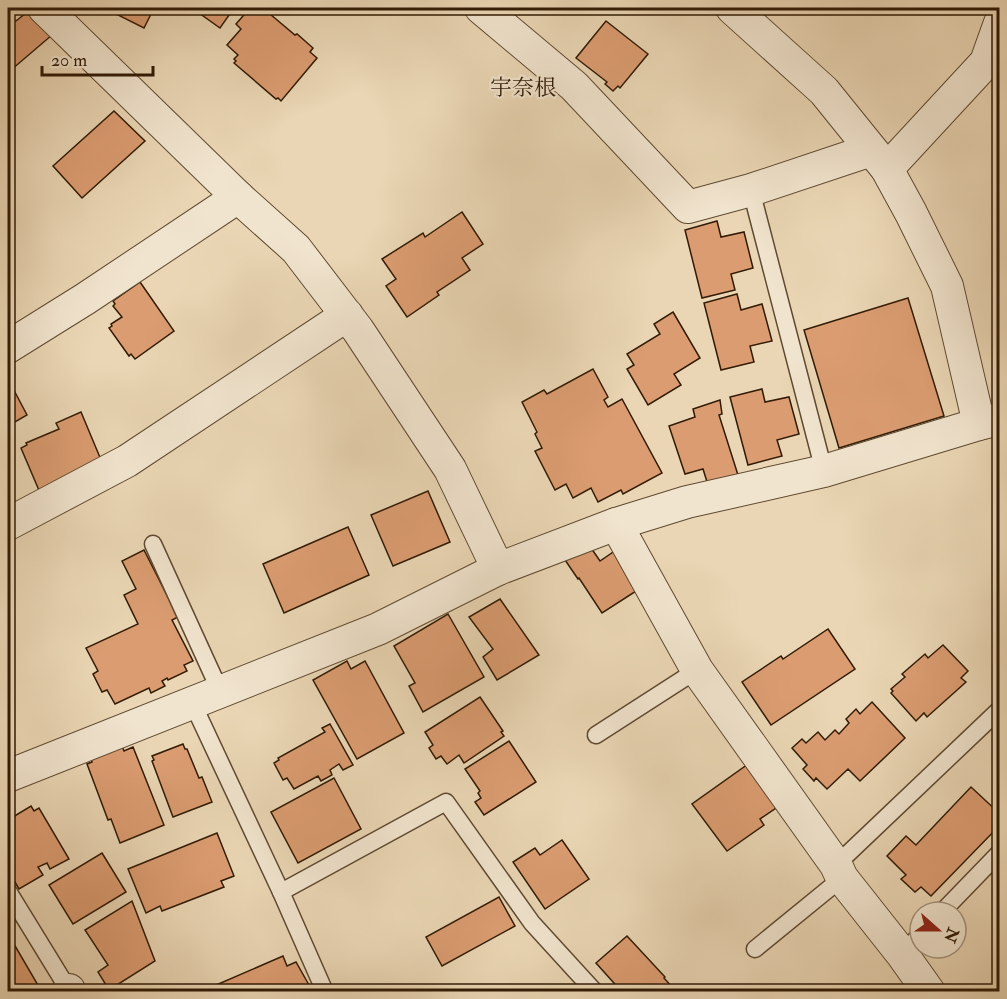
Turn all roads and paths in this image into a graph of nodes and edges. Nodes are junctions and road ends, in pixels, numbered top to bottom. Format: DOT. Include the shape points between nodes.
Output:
graph roads {
  1 [pos="44,8"];
  2 [pos="481,8"];
  3 [pos="732,8"];
  4 [pos="999,23"];
  5 [pos="993,67"];
  6 [pos="879,159"];
  7 [pos="751,190"];
  8 [pos="238,197"];
  9 [pos="347,315"];
  10 [pos="8,347"];
  11 [pos="989,422"];
  12 [pos="824,471"];
  13 [pos="8,524"];
  14 [pos="616,524"];
  15 [pos="153,544"];
  16 [pos="498,569"];
  17 [pos="697,670"];
  18 [pos="206,697"];
  19 [pos="999,709"];
  20 [pos="596,735"];
  21 [pos="8,776"];
  22 [pos="999,852"];
  23 [pos="839,871"];
  24 [pos="8,891"];
  25 [pos="281,892"];
  26 [pos="953,900"];
  27 [pos="908,942"];
  28 [pos="755,949"];
  29 [pos="917,960"];
  30 [pos="69,991"];
  31 [pos="325,992"];
  32 [pos="595,992"];
  33 [pos="929,992"];
  1 -- 8 [label="street"];
  2 -- 7 [label="street" via="574,86 688,207"];
  3 -- 6 [label="street" via="824,91"];
  4 -- 5 [label="street"];
  5 -- 6 [label="street"];
  6 -- 7 [label="street"];
  6 -- 11 [label="street" via="947,286"];
  7 -- 12 [label="lane"];
  8 -- 9 [label="street" via="296,249"];
  8 -- 10 [label="street"];
  9 -- 13 [label="street" via="127,461"];
  9 -- 16 [label="street" via="450,468"];
  11 -- 12 [label="street"];
  12 -- 14 [label="street" via="687,502"];
  14 -- 16 [label="street"];
  14 -- 17 [label="street"];
  15 -- 18 [label="lane"];
  16 -- 18 [label="street" via="378,629"];
  17 -- 20 [label="lane"];
  17 -- 23 [label="street"];
  18 -- 21 [label="street"];
  18 -- 25 [label="lane"];
  19 -- 23 [label="lane"];
  22 -- 26 [label="lane"];
  23 -- 27 [label="street"];
  23 -- 28 [label="lane"];
  24 -- 30 [label="lane"];
  25 -- 31 [label="lane"];
  25 -- 32 [label="lane" via="447,802 532,923"];
  29 -- 33 [label="street"];
}
